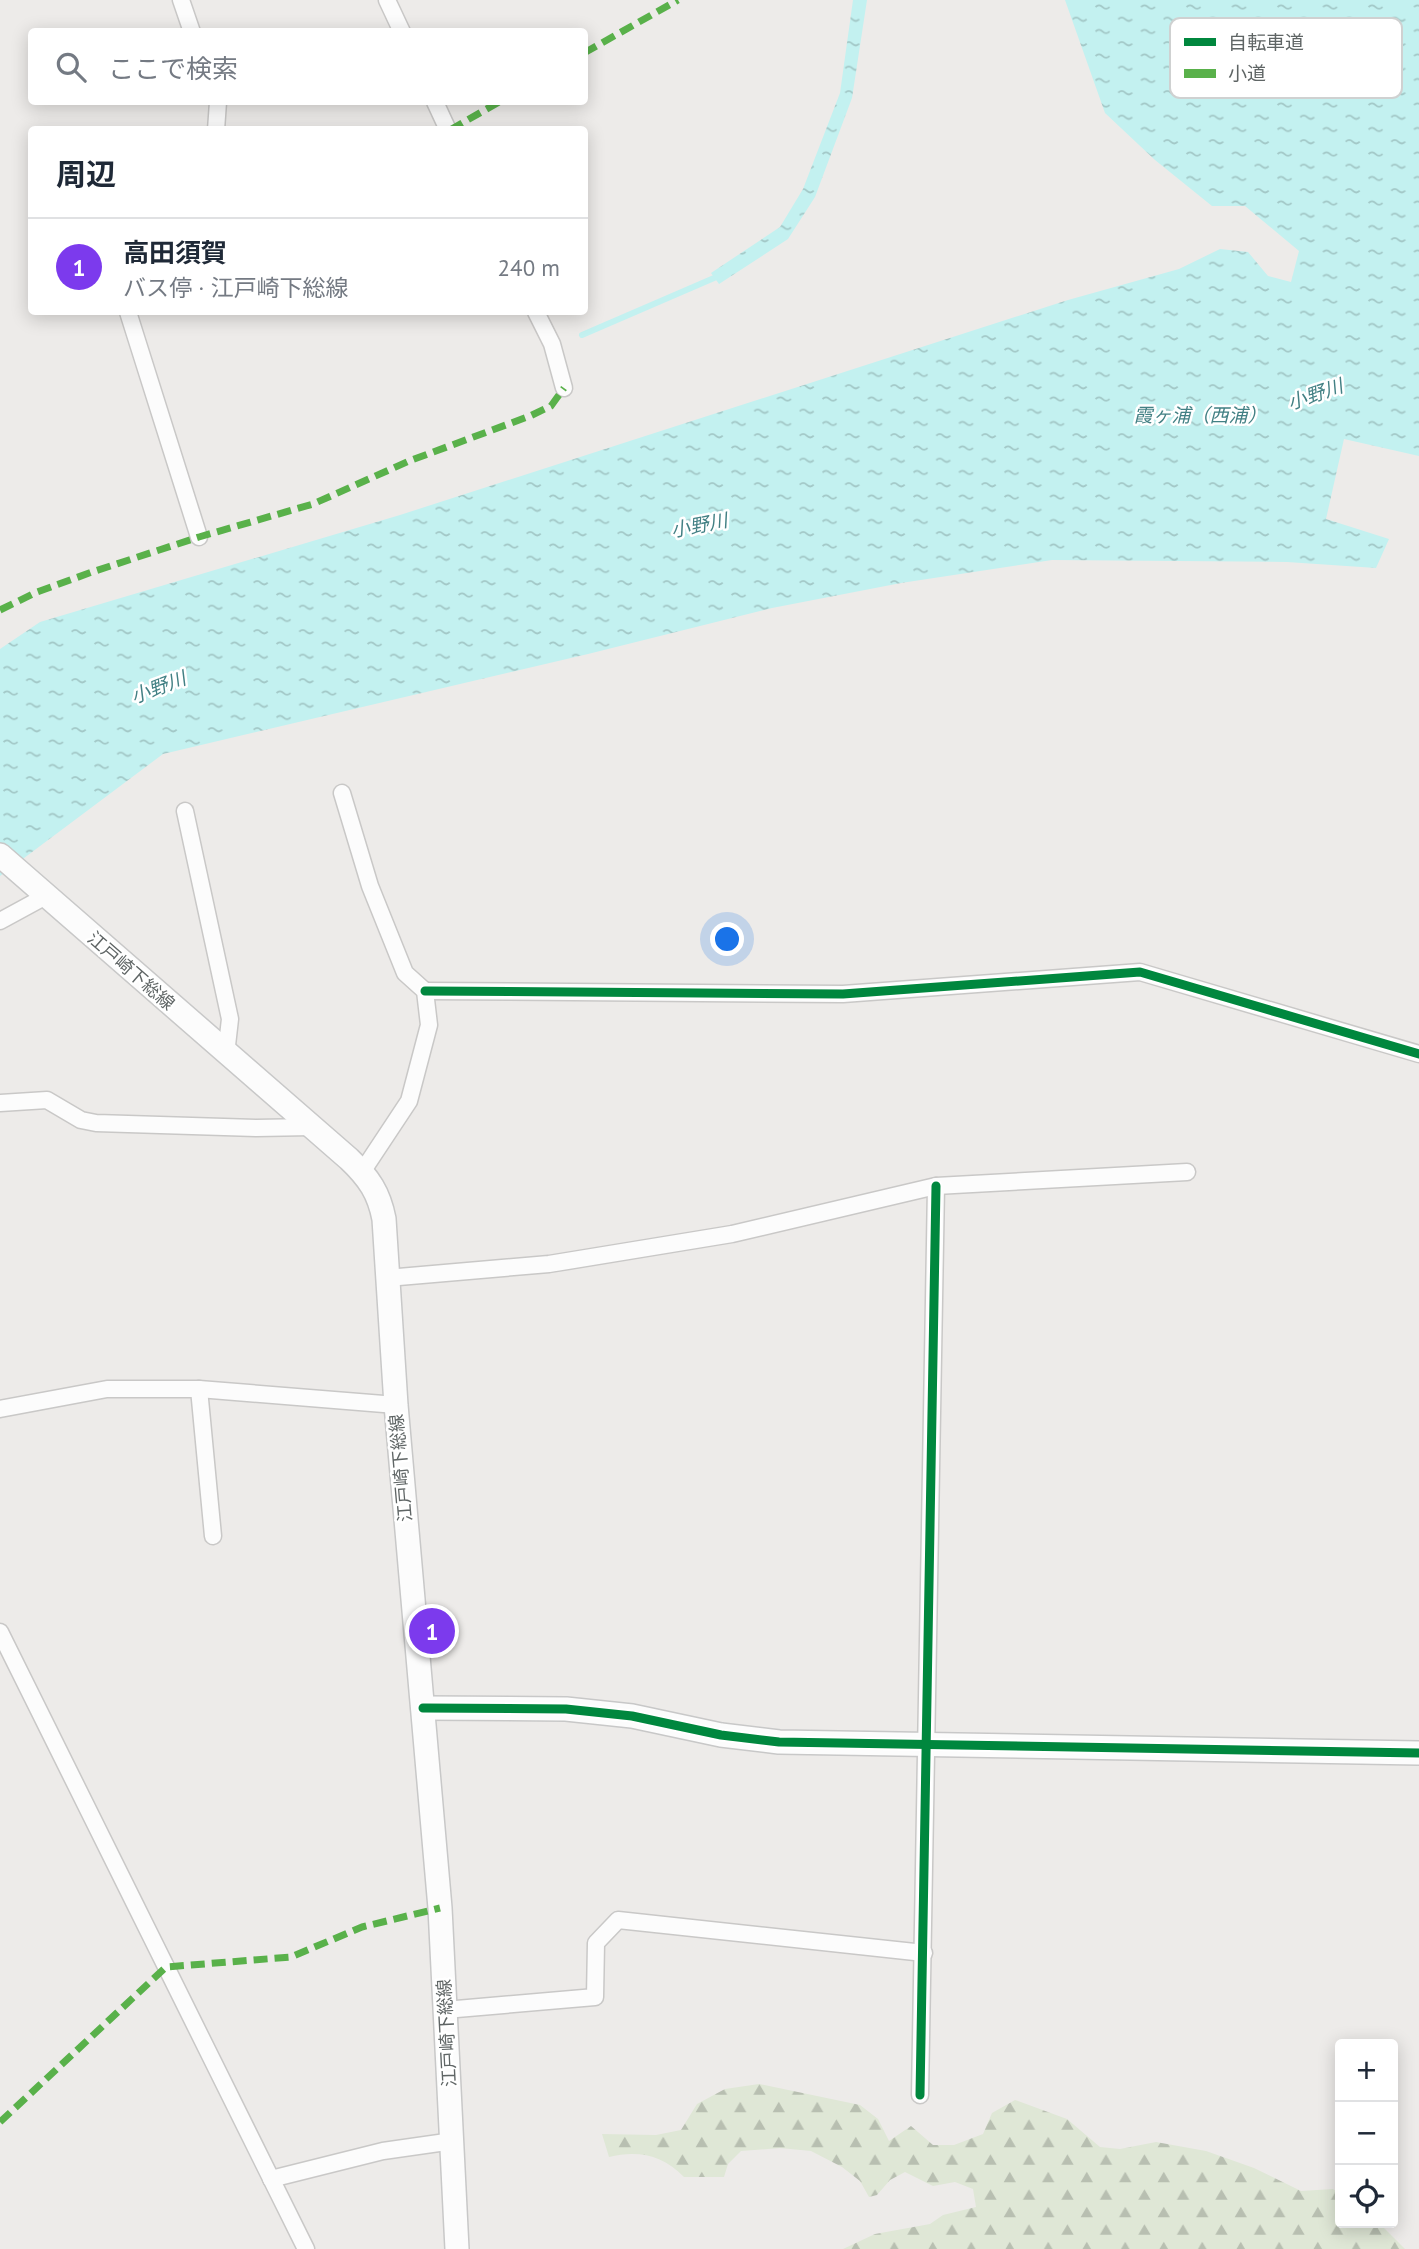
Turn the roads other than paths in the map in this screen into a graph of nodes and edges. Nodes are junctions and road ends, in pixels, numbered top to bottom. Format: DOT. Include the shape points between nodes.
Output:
graph roads {
  1 [pos="181,0"];
  2 [pos="387,0"];
  3 [pos="191,28"];
  4 [pos="400,28"];
  5 [pos="218,105"];
  6 [pos="436,105"];
  7 [pos="216,126"];
  8 [pos="446,126"];
  9 [pos="129,315"];
  10 [pos="538,315"];
  11 [pos="565,388"];
  12 [pos="199,537"];
  13 [pos="342,793"];
  14 [pos="185,811"];
  15 [pos="0,855"];
  16 [pos="42,891"];
  17 [pos="0,921"];
  18 [pos="425,992"];
  19 [pos="226,1054"];
  20 [pos="1419,1054"];
  21 [pos="0,1103"];
  22 [pos="312,1127"];
  23 [pos="362,1172"];
  24 [pos="1187,1172"];
  25 [pos="936,1186"];
  26 [pos="387,1278"];
  27 [pos="199,1389"];
  28 [pos="396,1405"];
  29 [pos="0,1409"];
  30 [pos="214,1536"];
  31 [pos="0,1632"];
  32 [pos="423,1708"];
  33 [pos="926,1743"];
  34 [pos="1419,1753"];
  35 [pos="924,1953"];
  36 [pos="445,2010"];
  37 [pos="920,2095"];
  38 [pos="453,2141"];
  39 [pos="271,2179"];
  40 [pos="306,2249"];
  41 [pos="457,2249"];
  1 -- 3 [label="street"];
  2 -- 4 [label="street"];
  5 -- 7 [label="street"];
  6 -- 8 [label="street"];
  9 -- 12 [label="street"];
  10 -- 11 [label="street"];
  13 -- 18 [label="street" via="370,886 405,973"];
  14 -- 19 [label="street" via="230,1019"];
  15 -- 16 [label="main road, 江戸崎下総線"];
  16 -- 17 [label="street"];
  16 -- 19 [label="main road, 江戸崎下総線"];
  18 -- 20 [label="street" via="843,994 1140,972"];
  18 -- 23 [label="street" via="429,1025 409,1101"];
  19 -- 22 [label="main road, 江戸崎下総線"];
  21 -- 22 [label="street" via="47,1100 81,1120 96,1123"];
  22 -- 23 [label="main road, 江戸崎下総線"];
  23 -- 26 [label="main road, 江戸崎下総線" via="381,1201"];
  24 -- 25 [label="street"];
  25 -- 26 [label="street" via="732,1234 549,1264"];
  25 -- 33 [label="street"];
  26 -- 28 [label="main road, 江戸崎下総線"];
  27 -- 28 [label="street"];
  27 -- 29 [label="street" via="107,1389"];
  27 -- 30 [label="street"];
  28 -- 32 [label="main road, 江戸崎下総線"];
  31 -- 39 [label="street"];
  32 -- 33 [label="main road" via="566,1709 779,1742"];
  32 -- 36 [label="main road, 江戸崎下総線"];
  33 -- 34 [label="main road"];
  33 -- 35 [label="street"];
  35 -- 36 [label="street" via="618,1920 596,1942 595,1997"];
  35 -- 37 [label="street"];
  36 -- 38 [label="main road, 江戸崎下総線"];
  38 -- 39 [label="street" via="383,2151"];
  38 -- 41 [label="main road, 江戸崎下総線"];
  39 -- 40 [label="street"];
}
